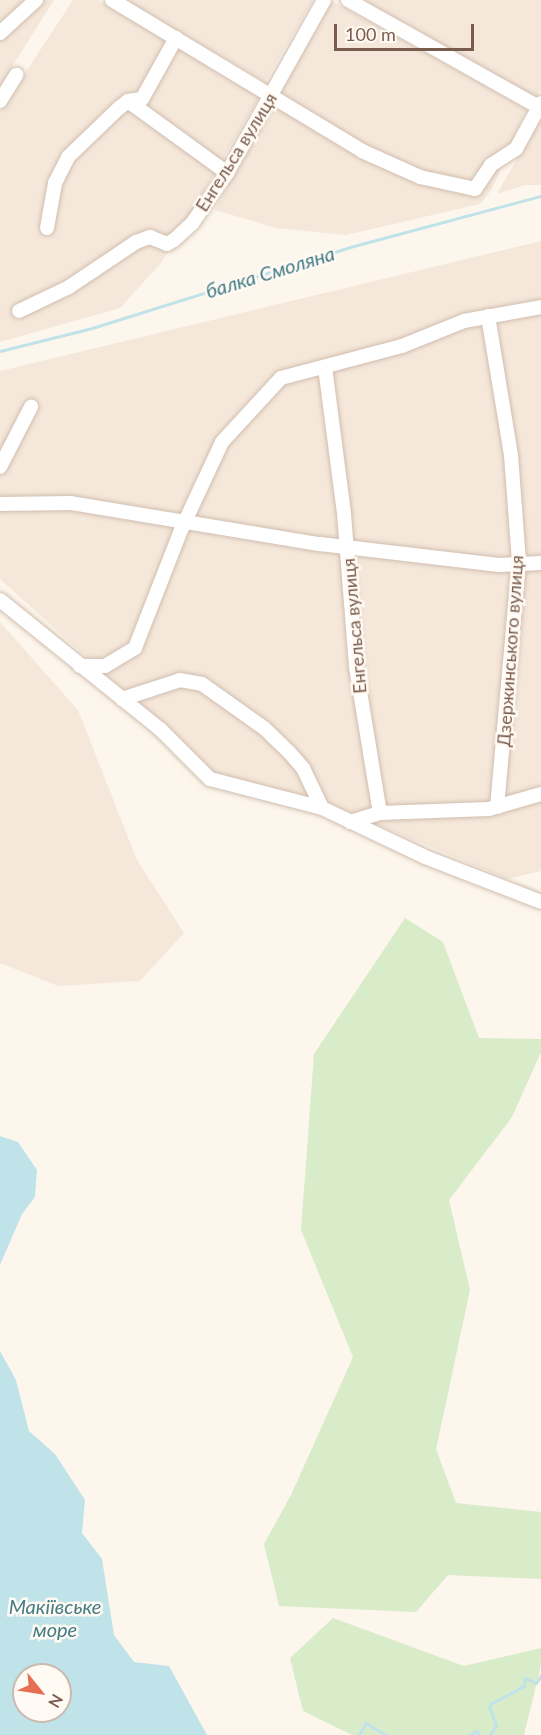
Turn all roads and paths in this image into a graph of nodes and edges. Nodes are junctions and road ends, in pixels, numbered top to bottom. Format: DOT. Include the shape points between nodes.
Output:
graph roads {
  1 [pos="36,0"];
  2 [pos="112,0"];
  3 [pos="324,0"];
  4 [pos="348,0"];
  5 [pos="0,33"];
  6 [pos="176,38"];
  7 [pos="16,75"];
  8 [pos="273,94"];
  9 [pos="0,101"];
  10 [pos="128,101"];
  11 [pos="540,105"];
  12 [pos="226,173"];
  13 [pos="48,228"];
  14 [pos="541,307"];
  15 [pos="19,311"];
  16 [pos="488,316"];
  17 [pos="325,367"];
  18 [pos="31,407"];
  19 [pos="0,467"];
  20 [pos="0,504"];
  21 [pos="185,522"];
  22 [pos="346,547"];
  23 [pos="541,563"];
  24 [pos="519,564"];
  25 [pos="0,600"];
  26 [pos="80,666"];
  27 [pos="122,699"];
  28 [pos="541,794"];
  29 [pos="497,807"];
  30 [pos="321,808"];
  31 [pos="380,813"];
  32 [pos="350,822"];
  33 [pos="541,902"];
  1 -- 5 [label="street"];
  2 -- 6 [label="street"];
  3 -- 8 [label="street, Енгельса вулиця"];
  4 -- 11 [label="street"];
  6 -- 8 [label="street"];
  6 -- 10 [label="street" via="142,99"];
  7 -- 9 [label="street"];
  8 -- 11 [label="street" via="362,151 420,177 475,189 491,165 516,149"];
  8 -- 12 [label="street, Енгельса вулиця"];
  10 -- 12 [label="street"];
  10 -- 13 [label="street" via="68,157 55,183"];
  12 -- 15 [label="street, Енгельса вулиця" via="192,222 174,240 167,243 150,237 136,242 69,287"];
  14 -- 16 [label="street"];
  16 -- 17 [label="street"];
  16 -- 24 [label="street, Дзержинського вулиця" via="511,455"];
  17 -- 21 [label="street" via="281,378 229,434"];
  17 -- 22 [label="street, Енгельса вулиця"];
  18 -- 19 [label="street"];
  20 -- 21 [label="street" via="71,503"];
  21 -- 22 [label="street"];
  21 -- 26 [label="street" via="135,648 105,666"];
  22 -- 24 [label="street"];
  22 -- 31 [label="street, Енгельса вулиця" via="356,667"];
  23 -- 24 [label="street"];
  24 -- 29 [label="street, Дзержинського вулиця"];
  25 -- 26 [label="street"];
  26 -- 27 [label="street"];
  27 -- 30 [label="street" via="160,729 210,779"];
  27 -- 30 [label="street" via="180,680 202,684 264,728 289,752 303,768"];
  28 -- 29 [label="street"];
  29 -- 31 [label="street" via="453,813 437,809"];
  30 -- 32 [label="street"];
  31 -- 32 [label="street"];
  32 -- 33 [label="street" via="425,857"];
}
